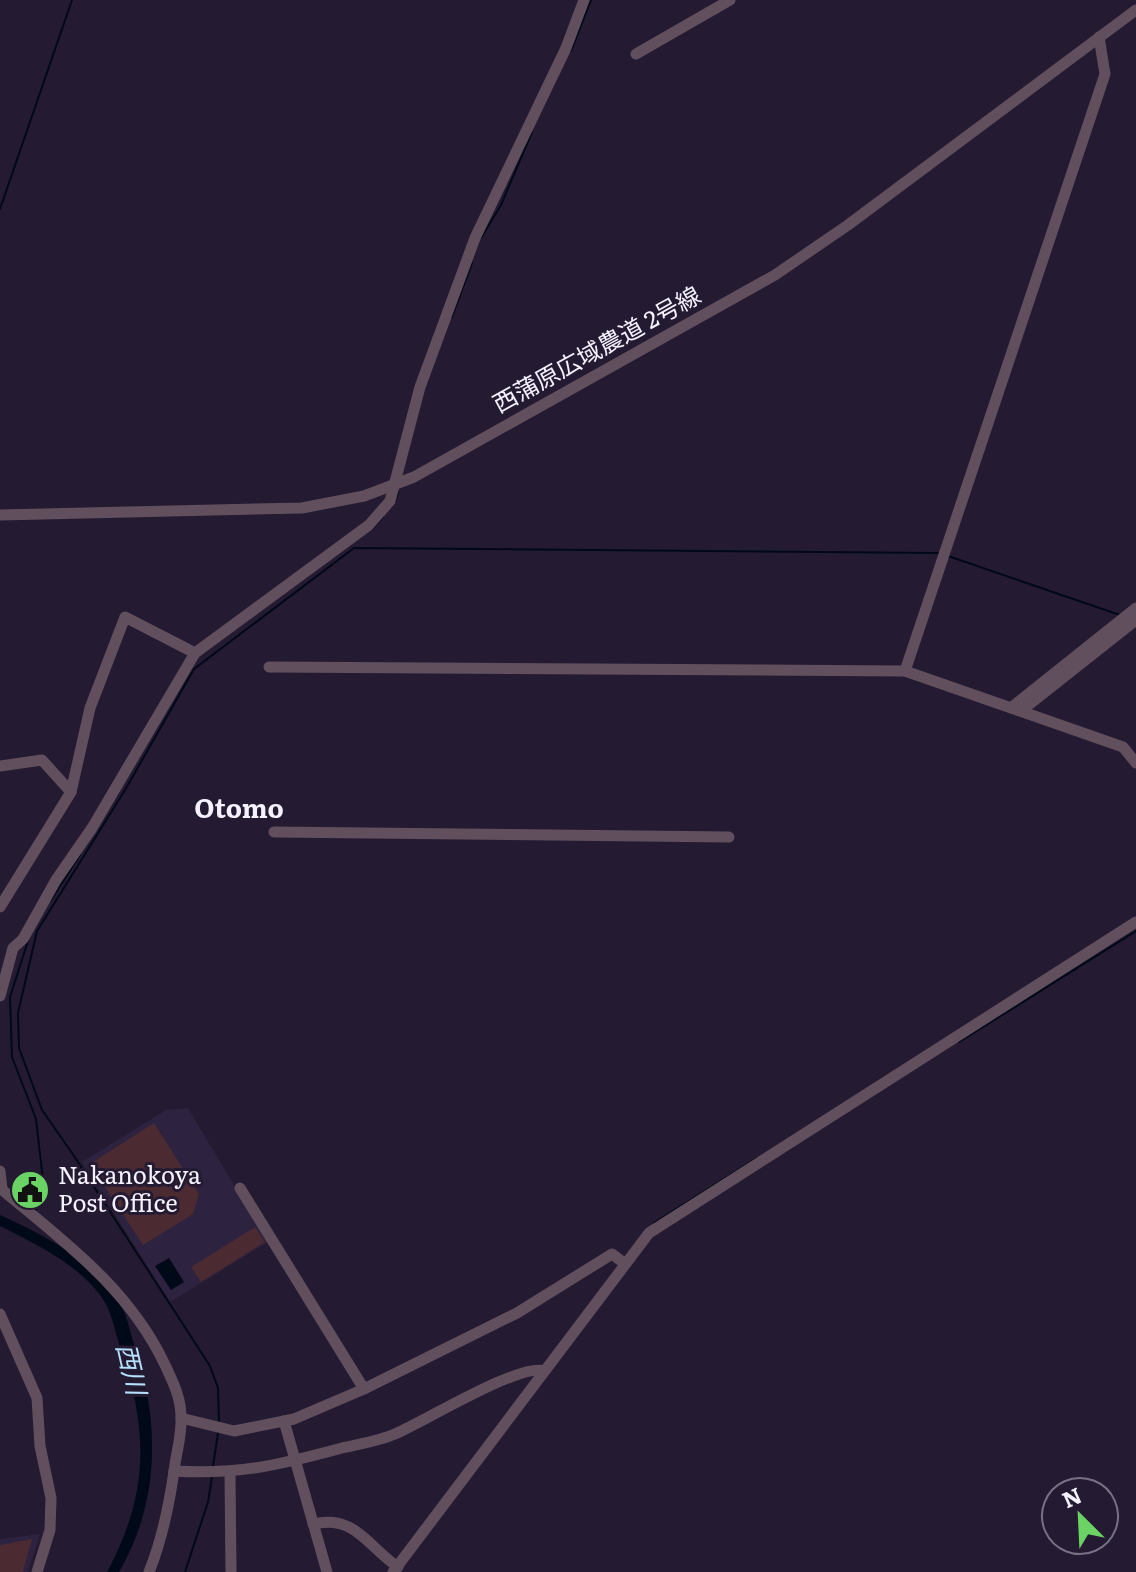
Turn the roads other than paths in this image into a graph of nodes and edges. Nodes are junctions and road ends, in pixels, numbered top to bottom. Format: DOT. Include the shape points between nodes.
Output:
graph roads {
  1 [pos="584,0"];
  2 [pos="730,0"];
  3 [pos="1136,10"];
  4 [pos="1099,37"];
  5 [pos="636,54"];
  6 [pos="395,485"];
  7 [pos="0,515"];
  8 [pos="1136,608"];
  9 [pos="1136,620"];
  10 [pos="195,653"];
  11 [pos="269,667"];
  12 [pos="905,671"];
  13 [pos="1016,709"];
  14 [pos="1136,763"];
  15 [pos="0,766"];
  16 [pos="71,792"];
  17 [pos="274,832"];
  18 [pos="729,837"];
  19 [pos="0,907"];
  20 [pos="1136,922"];
  21 [pos="6,950"];
  22 [pos="0,996"];
  23 [pos="0,1171"];
  24 [pos="240,1188"];
  25 [pos="1,1189"];
  26 [pos="624,1263"];
  27 [pos="0,1314"];
  28 [pos="545,1371"];
  29 [pos="364,1389"];
  30 [pos="181,1418"];
  31 [pos="284,1421"];
  32 [pos="295,1462"];
  33 [pos="174,1471"];
  34 [pos="230,1473"];
  35 [pos="313,1524"];
  36 [pos="396,1569"];
  37 [pos="37,1572"];
  38 [pos="149,1572"];
  39 [pos="231,1572"];
  40 [pos="327,1572"];
  1 -- 6 [label="street" via="475,238 420,387"];
  2 -- 5 [label="street"];
  3 -- 4 [label="street, 西蒲原広域農道 2号線"];
  4 -- 6 [label="street, 西蒲原広域農道 2号線" via="775,275"];
  4 -- 12 [label="street" via="1105,74"];
  6 -- 7 [label="street, 西蒲原広域農道 2号線" via="302,508"];
  6 -- 10 [label="street" via="390,501 369,525"];
  8 -- 13 [label="street"];
  9 -- 13 [label="street"];
  10 -- 16 [label="street" via="125,617 90,708"];
  10 -- 21 [label="street" via="23,939"];
  11 -- 12 [label="street"];
  12 -- 13 [label="street"];
  13 -- 14 [label="street" via="1123,747"];
  15 -- 16 [label="street" via="42,760"];
  16 -- 19 [label="street"];
  17 -- 18 [label="street"];
  20 -- 26 [label="street" via="657,1227"];
  21 -- 22 [label="street"];
  23 -- 25 [label="street"];
  24 -- 29 [label="street"];
  25 -- 30 [label="street" via="122,1295 161,1357 176,1389"];
  26 -- 28 [label="street"];
  26 -- 29 [label="street" via="612,1254 517,1313"];
  27 -- 37 [label="street" via="37,1398 51,1498 50,1530"];
  28 -- 32 [label="street" via="537,1368 514,1376 394,1435"];
  28 -- 36 [label="street"];
  29 -- 31 [label="street"];
  30 -- 31 [label="street" via="234,1431"];
  30 -- 33 [label="street"];
  31 -- 32 [label="street"];
  32 -- 34 [label="street"];
  32 -- 35 [label="street"];
  33 -- 34 [label="street"];
  33 -- 38 [label="street"];
  34 -- 39 [label="street"];
  35 -- 36 [label="street" via="346,1524"];
  35 -- 40 [label="street"];
}
